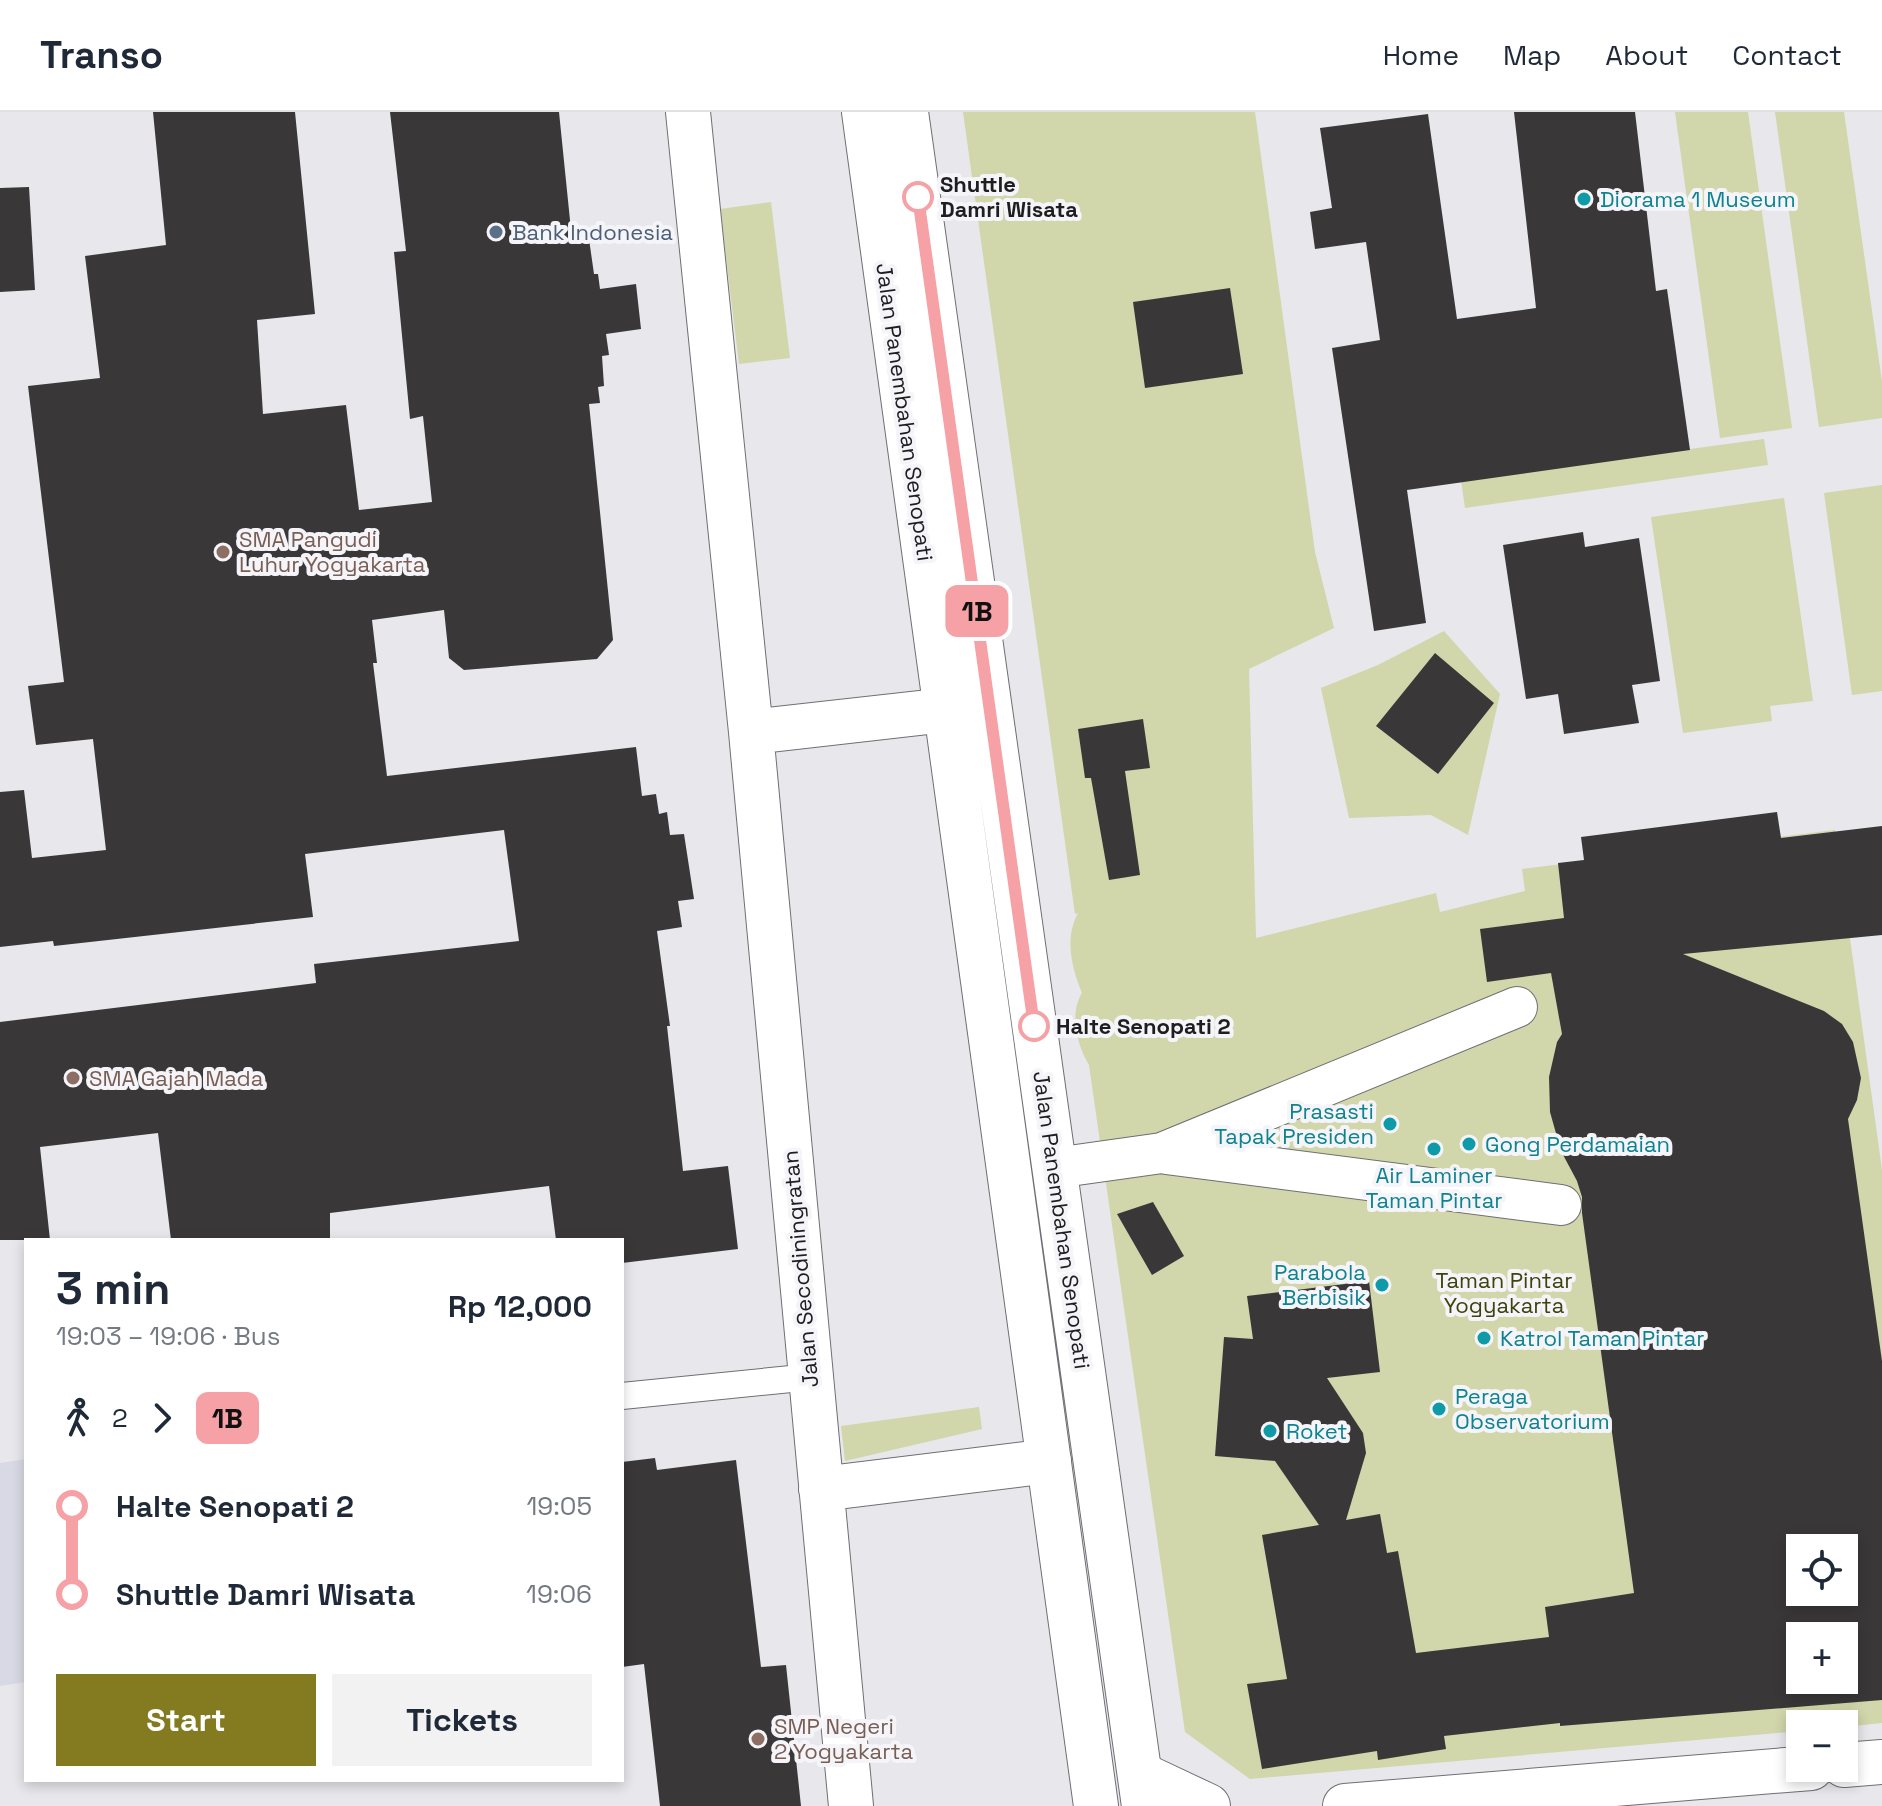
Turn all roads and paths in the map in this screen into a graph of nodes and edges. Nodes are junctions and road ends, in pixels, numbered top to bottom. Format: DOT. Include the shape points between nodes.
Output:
graph roads {
  1 [pos="688,112"];
  2 [pos="864,112"];
  3 [pos="906,112"];
  4 [pos="946,710"];
  5 [pos="751,732"];
  6 [pos="1517,1007"];
  7 [pos="1162,1153"];
  8 [pos="1055,1168"];
  9 [pos="1561,1205"];
  10 [pos="811,1377"];
  11 [pos="624,1396"];
  12 [pos="1049,1461"];
  13 [pos="821,1489"];
  14 [pos="1882,1762"];
  15 [pos="1858,1764"];
  16 [pos="1786,1770"];
  17 [pos="1142,1790"];
  18 [pos="851,1806"];
  19 [pos="1096,1806"];
  20 [pos="1208,1806"];
  21 [pos="1345,1806"];
  1 -- 5 [label="main road, Jalan Secodiningratan"];
  2 -- 4 [label="main road, Jalan Panembahan Senopati"];
  3 -- 8 [label="main road, Jalan Panembahan Senopati"];
  4 -- 5 [label="main road"];
  4 -- 12 [label="main road, Jalan Panembahan Senopati"];
  5 -- 10 [label="main road, Jalan Secodiningratan"];
  6 -- 7 [label="street"];
  7 -- 8 [label="street"];
  7 -- 9 [label="street"];
  8 -- 17 [label="main road, Jalan Panembahan Senopati"];
  10 -- 11 [label="lane"];
  10 -- 13 [label="main road, Jalan Secodiningratan"];
  12 -- 13 [label="main road"];
  12 -- 19 [label="main road, Jalan Panembahan Senopati"];
  13 -- 18 [label="main road, Jalan Secodiningratan"];
  14 -- 15 [label="main road"];
  16 -- 21 [label="main road"];
  17 -- 20 [label="main road"];
}
